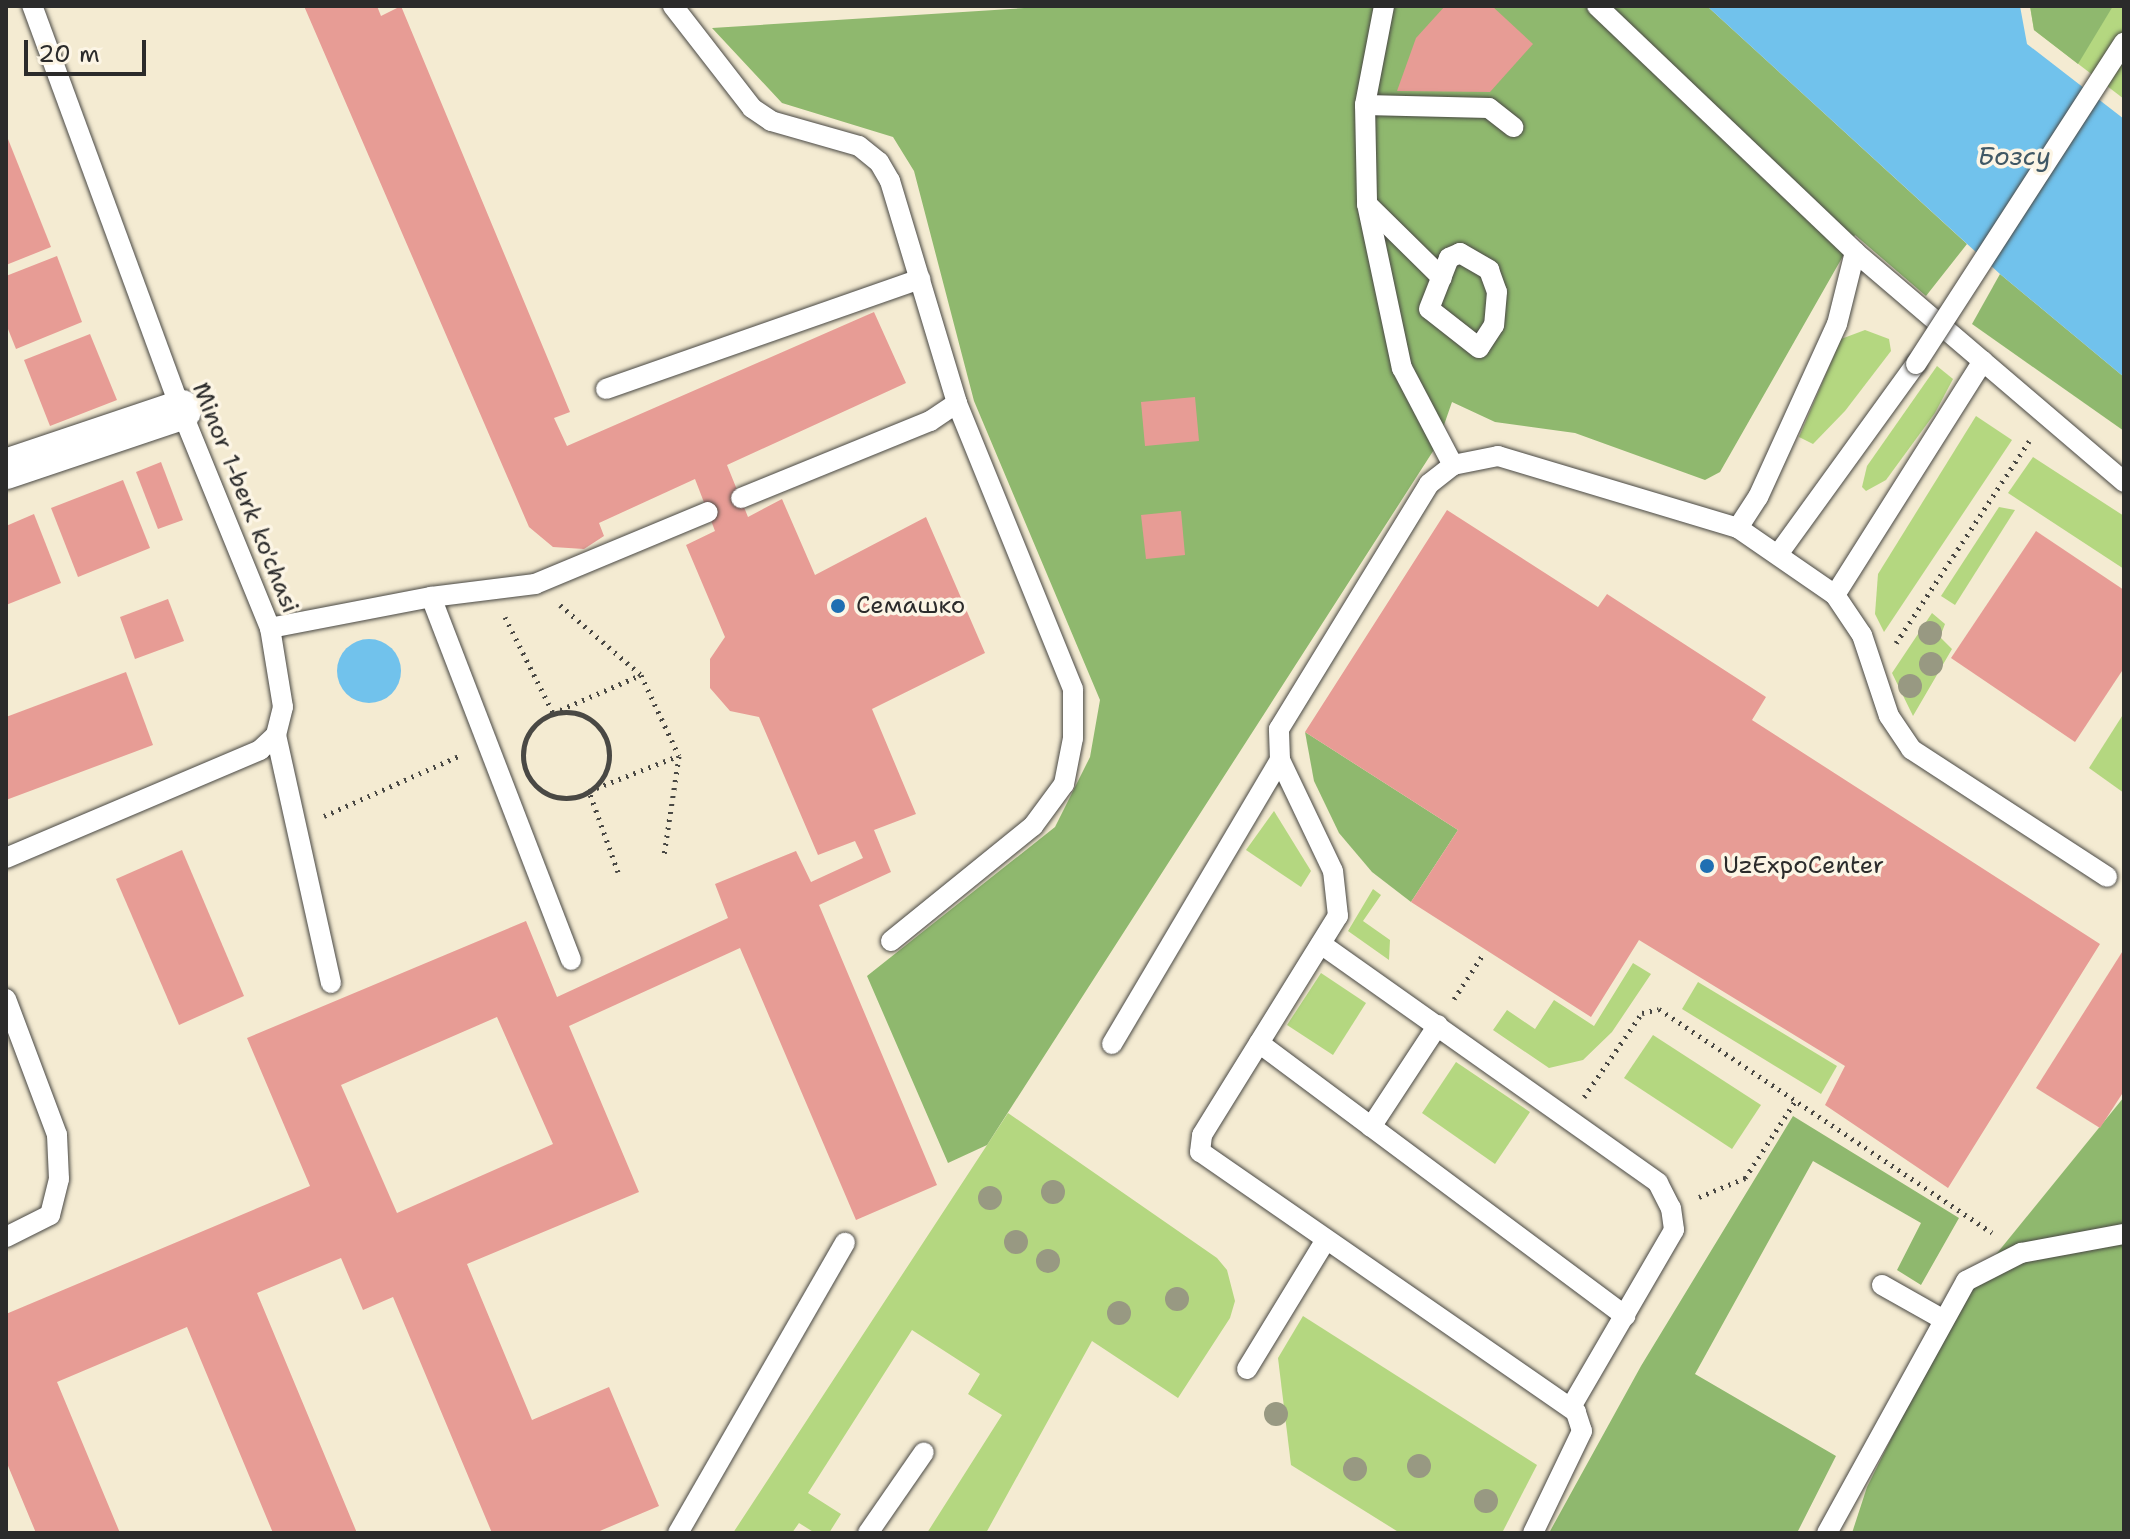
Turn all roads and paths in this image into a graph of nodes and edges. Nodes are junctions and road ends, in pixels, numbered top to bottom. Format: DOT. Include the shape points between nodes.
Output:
graph roads {
  1 [pos="32,6"];
  2 [pos="673,6"];
  3 [pos="1384,6"];
  4 [pos="1597,6"];
  5 [pos="2124,42"];
  6 [pos="1365,105"];
  7 [pos="1513,127"];
  8 [pos="1367,204"];
  9 [pos="1855,252"];
  10 [pos="1442,278"];
  11 [pos="920,279"];
  12 [pos="1983,361"];
  13 [pos="606,389"];
  14 [pos="957,403"];
  15 [pos="181,410"];
  16 [pos="2046,415"];
  17 [pos="1453,465"];
  18 [pos="6,469"];
  19 [pos="2124,482"];
  20 [pos="741,498"];
  21 [pos="708,512"];
  22 [pos="1738,528"];
  23 [pos="1779,553"];
  24 [pos="535,584"];
  25 [pos="492,590"];
  26 [pos="1835,595"];
  27 [pos="431,597"];
  28 [pos="270,628"];
  29 [pos="1875,674"];
  30 [pos="641,675"];
  31 [pos="553,713"];
  32 [pos="276,735"];
  33 [pos="488,743"];
  34 [pos="679,756"];
  35 [pos="1280,760"];
  36 [pos="589,791"];
  37 [pos="297,828"];
  38 [pos="664,855"];
  39 [pos="6,858"];
  40 [pos="618,872"];
  41 [pos="2107,877"];
  42 [pos="891,941"];
  43 [pos="1321,944"];
  44 [pos="1484,953"];
  45 [pos="571,960"];
  46 [pos="331,983"];
  47 [pos="1461,989"];
  48 [pos="6,999"];
  49 [pos="1438,1025"];
  50 [pos="1259,1043"];
  51 [pos="1112,1044"];
  52 [pos="1796,1100"];
  53 [pos="1570,1118"];
  54 [pos="1371,1127"];
  55 [pos="1671,1208"];
  56 [pos="2124,1234"];
  57 [pos="6,1237"];
  58 [pos="1325,1241"];
  59 [pos="845,1243"];
  60 [pos="2021,1253"];
  61 [pos="1882,1285"];
  62 [pos="1625,1316"];
  63 [pos="1944,1320"];
  64 [pos="1247,1369"];
  65 [pos="1571,1407"];
  66 [pos="924,1452"];
  67 [pos="678,1533"];
  68 [pos="868,1533"];
  69 [pos="1533,1533"];
  70 [pos="1827,1533"];
  1 -- 15 [label="lane, Minor 1-berk ko'chasi"];
  2 -- 11 [label="lane" via="752,108 771,121 859,146 879,162 890,181"];
  3 -- 6 [label="lane"];
  4 -- 9 [label="lane"];
  5 -- 23 [label="lane, bridge" via="1916,364"];
  6 -- 7 [label="lane" via="1489,108"];
  6 -- 8 [label="lane"];
  8 -- 10 [label="lane"];
  8 -- 17 [label="lane" via="1402,368"];
  9 -- 12 [label="lane"];
  9 -- 22 [label="lane" via="1837,324 1758,497"];
  11 -- 13 [label="lane"];
  11 -- 14 [label="lane"];
  12 -- 16 [label="lane"];
  12 -- 26 [label="lane"];
  14 -- 20 [label="lane" via="930,421"];
  14 -- 42 [label="lane" via="1073,689 1073,738 1064,784 1033,826"];
  15 -- 18 [label="street"];
  15 -- 28 [label="lane, Minor 1-berk ko'chasi"];
  16 -- 19 [label="lane"];
  16 -- 29 [label="path"];
  17 -- 22 [label="lane" via="1498,456"];
  17 -- 35 [label="lane" via="1429,484 1279,729"];
  21 -- 24 [label="lane"];
  22 -- 23 [label="lane"];
  23 -- 26 [label="lane"];
  24 -- 25 [label="lane"];
  24 -- 30 [label="path"];
  25 -- 27 [label="lane"];
  25 -- 31 [label="path"];
  26 -- 29 [label="lane" via="1862,635"];
  27 -- 28 [label="lane"];
  27 -- 33 [label="lane"];
  28 -- 32 [label="lane, Minor 1-berk ko'chasi" via="283,707"];
  29 -- 41 [label="lane" via="1889,716 1911,749"];
  30 -- 31 [label="path"];
  30 -- 34 [label="path"];
  31 -- 36 [label="path" via="576,713 603,732 608,764"];
  31 -- 36 [label="path" via="532,729 525,744 530,777 557,797"];
  32 -- 37 [label="lane"];
  32 -- 39 [label="lane" via="260,750"];
  33 -- 37 [label="path"];
  33 -- 45 [label="lane"];
  34 -- 36 [label="path"];
  34 -- 38 [label="path"];
  35 -- 43 [label="lane" via="1333,871 1338,916"];
  35 -- 51 [label="lane"];
  36 -- 40 [label="path"];
  37 -- 46 [label="lane"];
  43 -- 49 [label="lane"];
  43 -- 50 [label="lane"];
  44 -- 47 [label="path"];
  48 -- 57 [label="lane" via="57,1135 59,1179 50,1215"];
  49 -- 53 [label="lane"];
  49 -- 54 [label="lane"];
  50 -- 54 [label="lane"];
  50 -- 58 [label="lane" via="1202,1135 1200,1152"];
  52 -- 53 [label="path" via="1671,1016 1649,1009"];
  52 -- 55 [label="path" via="1745,1178"];
  52 -- 60 [label="path"];
  53 -- 55 [label="lane" via="1658,1183"];
  54 -- 62 [label="lane"];
  55 -- 62 [label="lane" via="1674,1230"];
  56 -- 60 [label="lane"];
  58 -- 64 [label="lane"];
  58 -- 65 [label="lane"];
  59 -- 67 [label="lane"];
  60 -- 63 [label="lane" via="1966,1281"];
  61 -- 63 [label="lane"];
  62 -- 65 [label="lane"];
  63 -- 70 [label="lane"];
  65 -- 69 [label="lane" via="1580,1417 1582,1431"];
  66 -- 68 [label="lane"];
}
